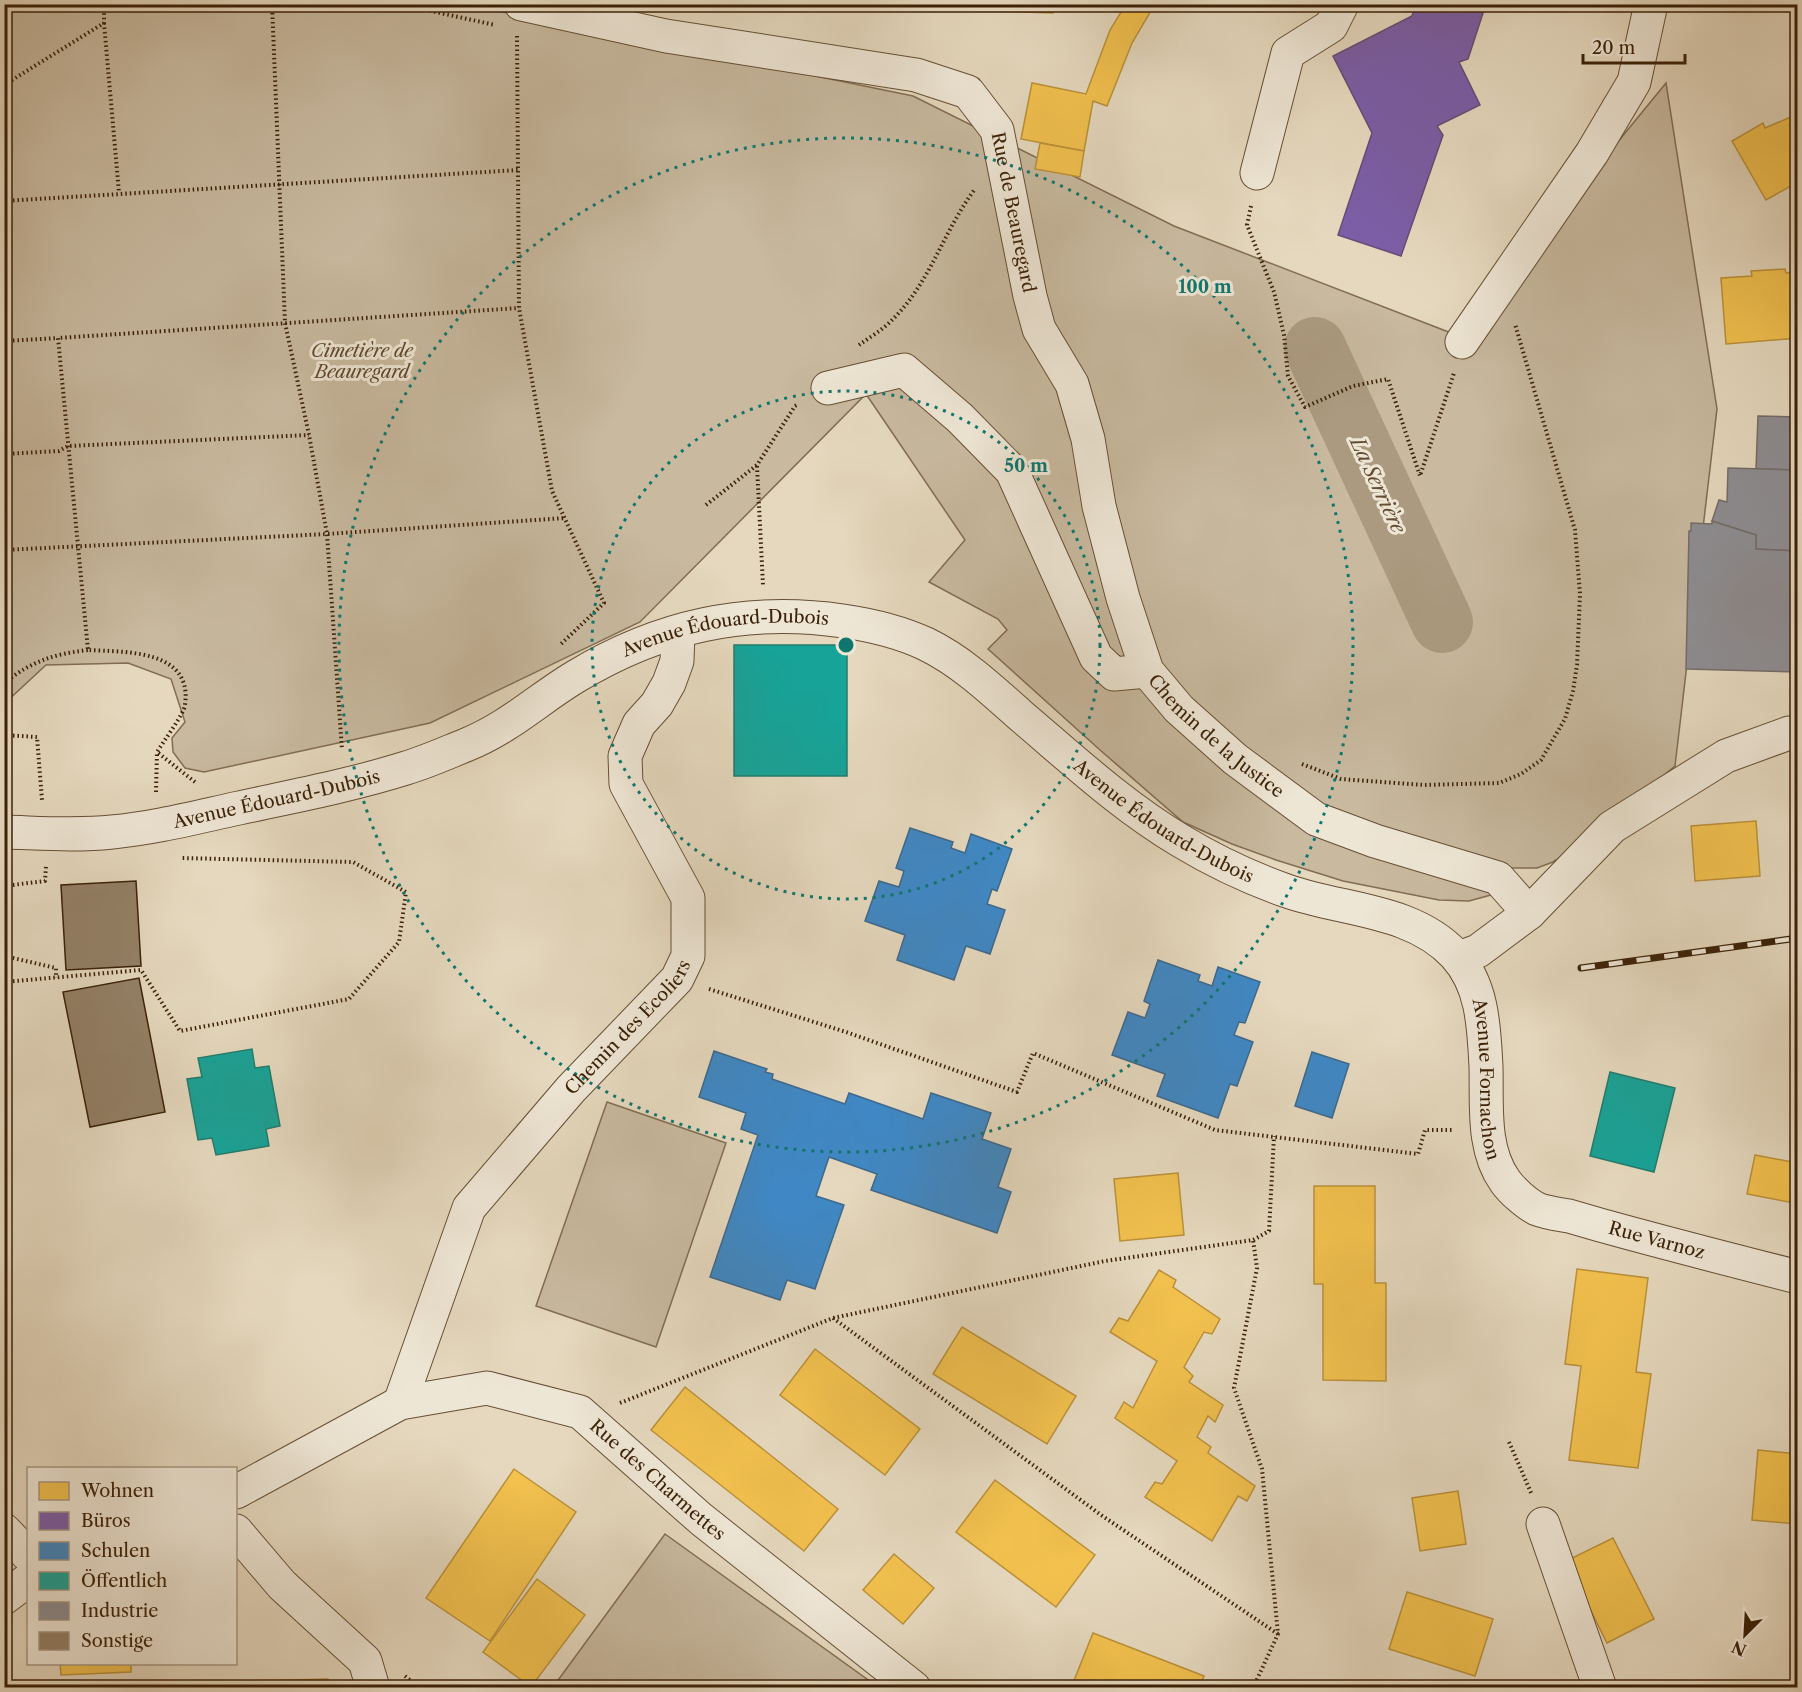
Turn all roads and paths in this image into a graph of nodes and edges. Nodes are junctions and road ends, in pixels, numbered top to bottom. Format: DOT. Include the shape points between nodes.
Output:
graph roads {
  1 [pos="104,4"];
  2 [pos="272,4"];
  3 [pos="399,4"];
  4 [pos="1342,4"];
  5 [pos="1651,4"];
  6 [pos="514,21"];
  7 [pos="104,23"];
  8 [pos="4,85"];
  9 [pos="1003,157"];
  10 [pos="518,170"];
  11 [pos="1257,172"];
  12 [pos="280,185"];
  13 [pos="119,193"];
  14 [pos="4,201"];
  15 [pos="1495,293"];
  16 [pos="519,308"];
  17 [pos="285,323"];
  18 [pos="58,338"];
  19 [pos="4,342"];
  20 [pos="1462,342"];
  21 [pos="828,388"];
  22 [pos="309,435"];
  23 [pos="68,446"];
  24 [pos="4,454"];
  25 [pos="757,465"];
  26 [pos="706,505"];
  27 [pos="565,518"];
  28 [pos="327,534"];
  29 [pos="78,546"];
  30 [pos="4,550"];
  31 [pos="764,597"];
  32 [pos="678,632"];
  33 [pos="88,650"];
  34 [pos="554,651"];
  35 [pos="1147,671"];
  36 [pos="4,683"];
  37 [pos="1797,734"];
  38 [pos="4,735"];
  39 [pos="343,754"];
  40 [pos="1296,762"];
  41 [pos="202,788"];
  42 [pos="42,801"];
  43 [pos="4,832"];
  44 [pos="178,858"];
  45 [pos="46,863"];
  46 [pos="4,886"];
  47 [pos="1528,913"];
  48 [pos="4,956"];
  49 [pos="1458,958"];
  50 [pos="56,978"];
  51 [pos="677,979"];
  52 [pos="4,982"];
  53 [pos="1452,1124"];
  54 [pos="1274,1136"];
  55 [pos="1520,1196"];
  56 [pos="1253,1240"];
  57 [pos="1797,1277"];
  58 [pos="832,1318"];
  59 [pos="400,1403"];
  60 [pos="589,1419"];
  61 [pos="1509,1442"];
  62 [pos="237,1491"];
  63 [pos="1543,1524"];
  64 [pos="4,1530"];
  65 [pos="237,1532"];
  66 [pos="27,1554"];
  67 [pos="27,1581"];
  68 [pos="4,1598"];
  69 [pos="1278,1634"];
  70 [pos="373,1688"];
  71 [pos="914,1688"];
  72 [pos="1253,1688"];
  73 [pos="1600,1688"];
  1 -- 7 [label="path"];
  2 -- 12 [label="path"];
  3 -- 6 [label="path"];
  4 -- 11 [label="street" via="1331,26 1288,53"];
  5 -- 15 [label="street" via="1634,82 1592,153"];
  6 -- 9 [label="street, Rue de Beauregard" via="666,36 916,75 968,92 997,130"];
  6 -- 10 [label="path"];
  7 -- 8 [label="path"];
  7 -- 13 [label="path"];
  9 -- 21 [label="path" via="965,201 921,284 893,320 834,366"];
  9 -- 35 [label="street, Rue de Beauregard" via="1030,297 1039,329 1072,384 1123,598"];
  10 -- 12 [label="path"];
  10 -- 16 [label="path"];
  11 -- 20 [label="path" via="1247,225 1274,292 1288,376 1305,407 1353,386 1388,379 1420,476"];
  12 -- 13 [label="path"];
  12 -- 17 [label="path"];
  13 -- 14 [label="path"];
  15 -- 20 [label="street"];
  15 -- 40 [label="path" via="1514,318 1575,530 1580,594 1577,665 1565,719 1541,760 1499,783 1424,785 1341,779"];
  16 -- 17 [label="path"];
  16 -- 27 [label="path" via="552,491"];
  17 -- 18 [label="path"];
  17 -- 22 [label="path"];
  18 -- 19 [label="path"];
  18 -- 23 [label="path"];
  21 -- 25 [label="path" via="795,406"];
  21 -- 35 [label="street, Chemin de la Justice" via="904,370 960,418 1012,471 1096,657 1114,674"];
  22 -- 23 [label="path"];
  22 -- 28 [label="path"];
  23 -- 24 [label="path" via="59,451"];
  23 -- 29 [label="path"];
  25 -- 26 [label="path"];
  25 -- 31 [label="path"];
  27 -- 28 [label="path"];
  27 -- 34 [label="path" via="603,603"];
  28 -- 29 [label="path"];
  28 -- 39 [label="path"];
  29 -- 30 [label="path"];
  29 -- 33 [label="path"];
  32 -- 43 [label="street, Avenue Édouard-Dubois" via="641,643 574,677 517,719 474,742 408,768 148,827 56,834"];
  32 -- 49 [label="street, Avenue Édouard-Dubois" via="727,619 794,616 850,622 927,645 986,685 1106,789 1181,841 1228,867 1289,892 1407,922 1434,936"];
  32 -- 51 [label="street, Chemin des Ecoliers" via="677,661 669,683 639,724 625,756 626,784 688,898 688,956"];
  33 -- 36 [label="path" via="60,653"];
  33 -- 41 [label="path" via="152,655 170,664 180,675 186,707 157,752"];
  35 -- 47 [label="street, Chemin de la Justice" via="1179,709 1235,759 1316,819 1498,878"];
  37 -- 47 [label="street" via="1789,733 1726,756 1611,827"];
  38 -- 42 [label="path" via="37,737"];
  44 -- 50 [label="path" via="353,862 406,892 399,942 349,999 180,1030 141,970"];
  45 -- 46 [label="path" via="45,881"];
  47 -- 49 [label="street" via="1478,951"];
  48 -- 50 [label="path" via="56,968"];
  49 -- 55 [label="street, Avenue Fornachon" via="1476,986 1484,1032 1487,1139 1505,1182"];
  50 -- 52 [label="path"];
  51 -- 54 [label="path" via="846,1032 1017,1092 1033,1053 1215,1130"];
  51 -- 59 [label="street, Chemin des Ecoliers" via="571,1089 469,1208"];
  53 -- 54 [label="path" via="1453,1131 1425,1130 1418,1154"];
  54 -- 56 [label="path" via="1269,1231"];
  55 -- 57 [label="street, Rue Varnoz" via="1542,1211"];
  56 -- 58 [label="path" via="1105,1261"];
  56 -- 69 [label="path" via="1257,1269 1234,1388 1262,1469"];
  58 -- 60 [label="path" via="612,1406"];
  58 -- 69 [label="path" via="1101,1515"];
  59 -- 60 [label="street, Rue des Charmettes" via="487,1388 580,1412"];
  59 -- 62 [label="street, Rue des Charmettes"];
  60 -- 71 [label="street, Rue des Charmettes" via="701,1519"];
  61 -- 63 [label="path"];
  63 -- 73 [label="street"];
  64 -- 66 [label="street"];
  65 -- 70 [label="street" via="282,1585 364,1661"];
  67 -- 68 [label="street"];
  69 -- 72 [label="path"];
}
